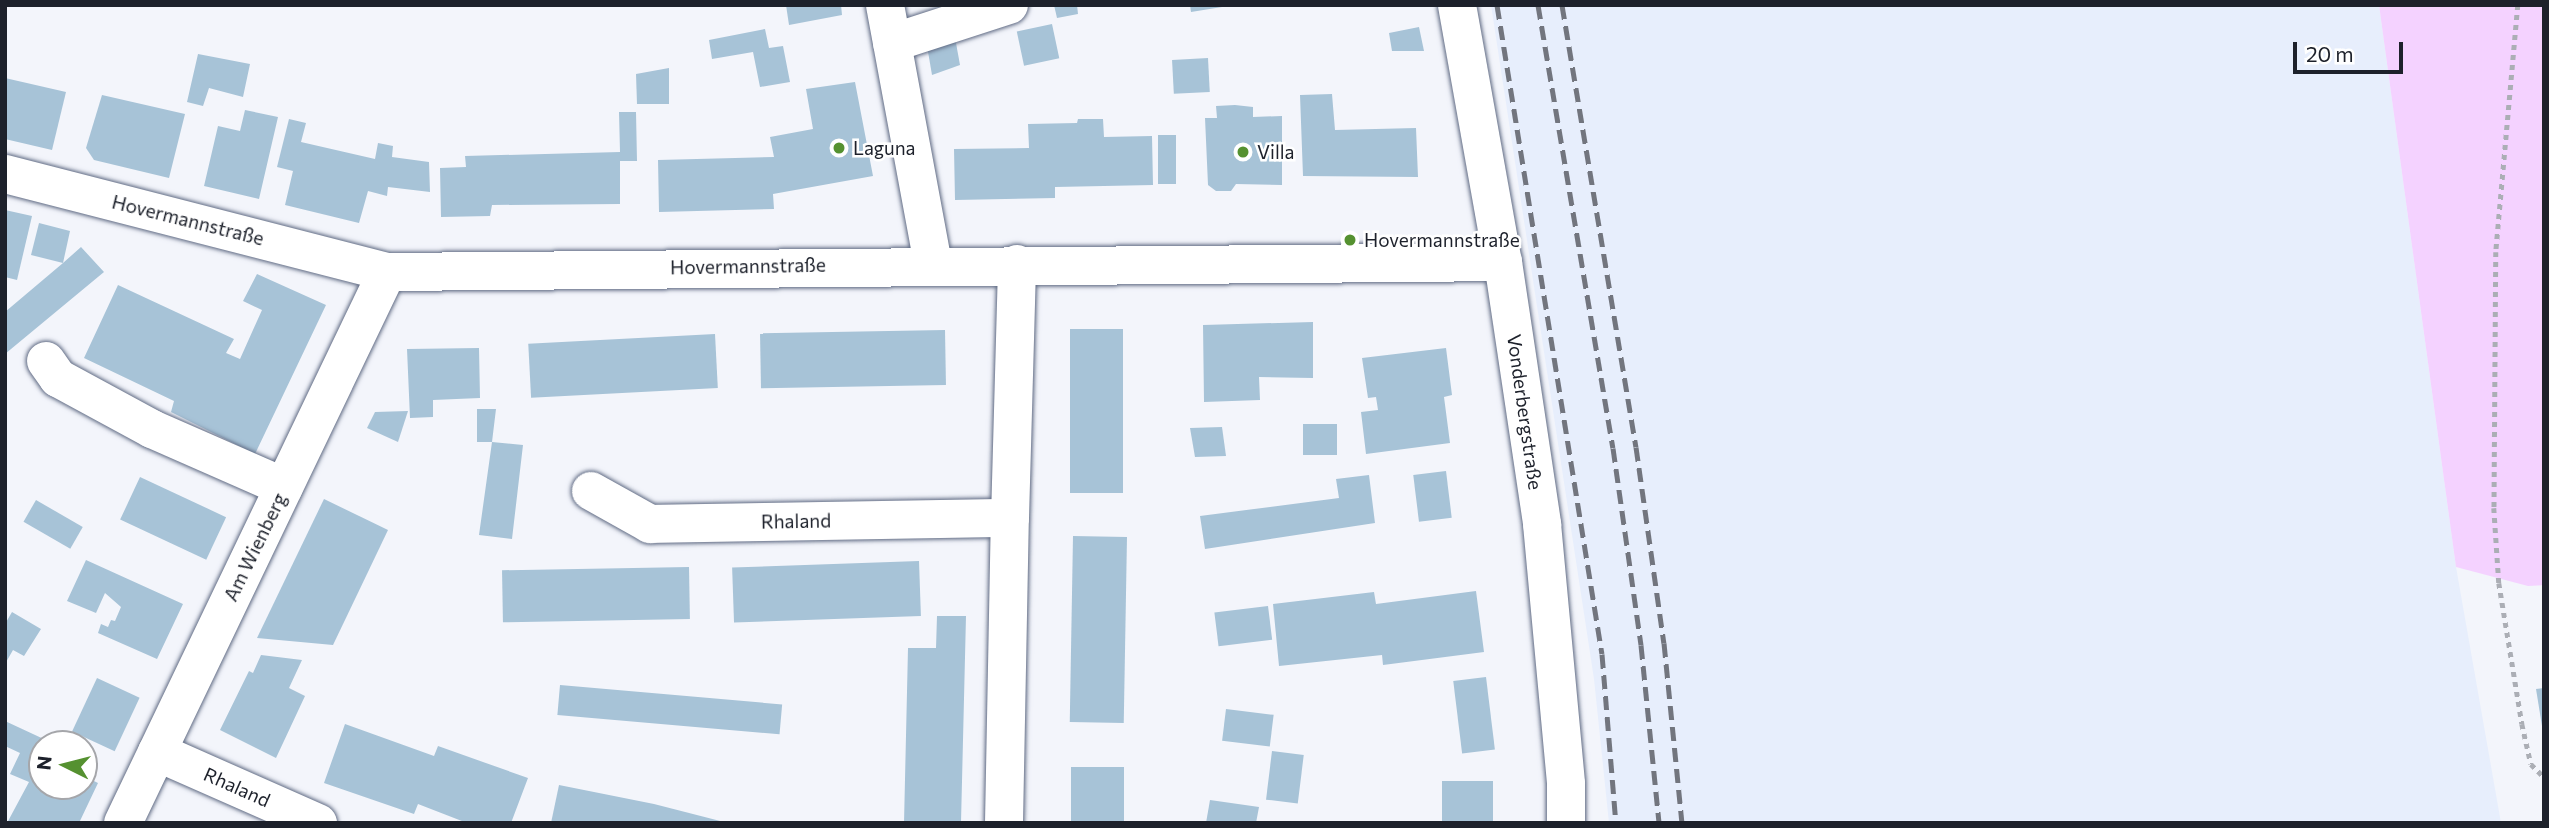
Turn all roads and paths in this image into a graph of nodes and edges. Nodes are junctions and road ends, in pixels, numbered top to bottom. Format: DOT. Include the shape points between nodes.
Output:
graph roads {
  1 [pos="885,5"];
  2 [pos="1009,5"];
  3 [pos="1457,5"];
  4 [pos="2518,5"];
  5 [pos="892,43"];
  6 [pos="5,174"];
  7 [pos="1503,262"];
  8 [pos="933,264"];
  9 [pos="1017,264"];
  10 [pos="387,272"];
  11 [pos="46,361"];
  12 [pos="284,487"];
  13 [pos="590,491"];
  14 [pos="1010,518"];
  15 [pos="157,752"];
  16 [pos="2544,778"];
  17 [pos="123,823"];
  18 [pos="318,823"];
  19 [pos="1004,823"];
  20 [pos="1566,823"];
  1 -- 5 [label="street"];
  2 -- 5 [label="street"];
  3 -- 7 [label="street, Vonderbergstraße"];
  4 -- 16 [label="path" via="2496,252 2494,508 2498,583 2522,724 2531,764"];
  5 -- 8 [label="street"];
  6 -- 10 [label="street, Hovermannstraße"];
  7 -- 9 [label="street, Hovermannstraße"];
  7 -- 20 [label="street, Vonderbergstraße" via="1542,524"];
  8 -- 9 [label="street, Hovermannstraße"];
  8 -- 10 [label="street, Hovermannstraße"];
  9 -- 14 [label="street"];
  10 -- 12 [label="street, Am Wienberg"];
  11 -- 12 [label="street" via="58,378 152,429"];
  12 -- 15 [label="street, Am Wienberg"];
  13 -- 14 [label="street, Rhaland" via="650,523"];
  14 -- 19 [label="street"];
  15 -- 17 [label="street, Am Wienberg"];
  15 -- 18 [label="street, Rhaland"];
}
